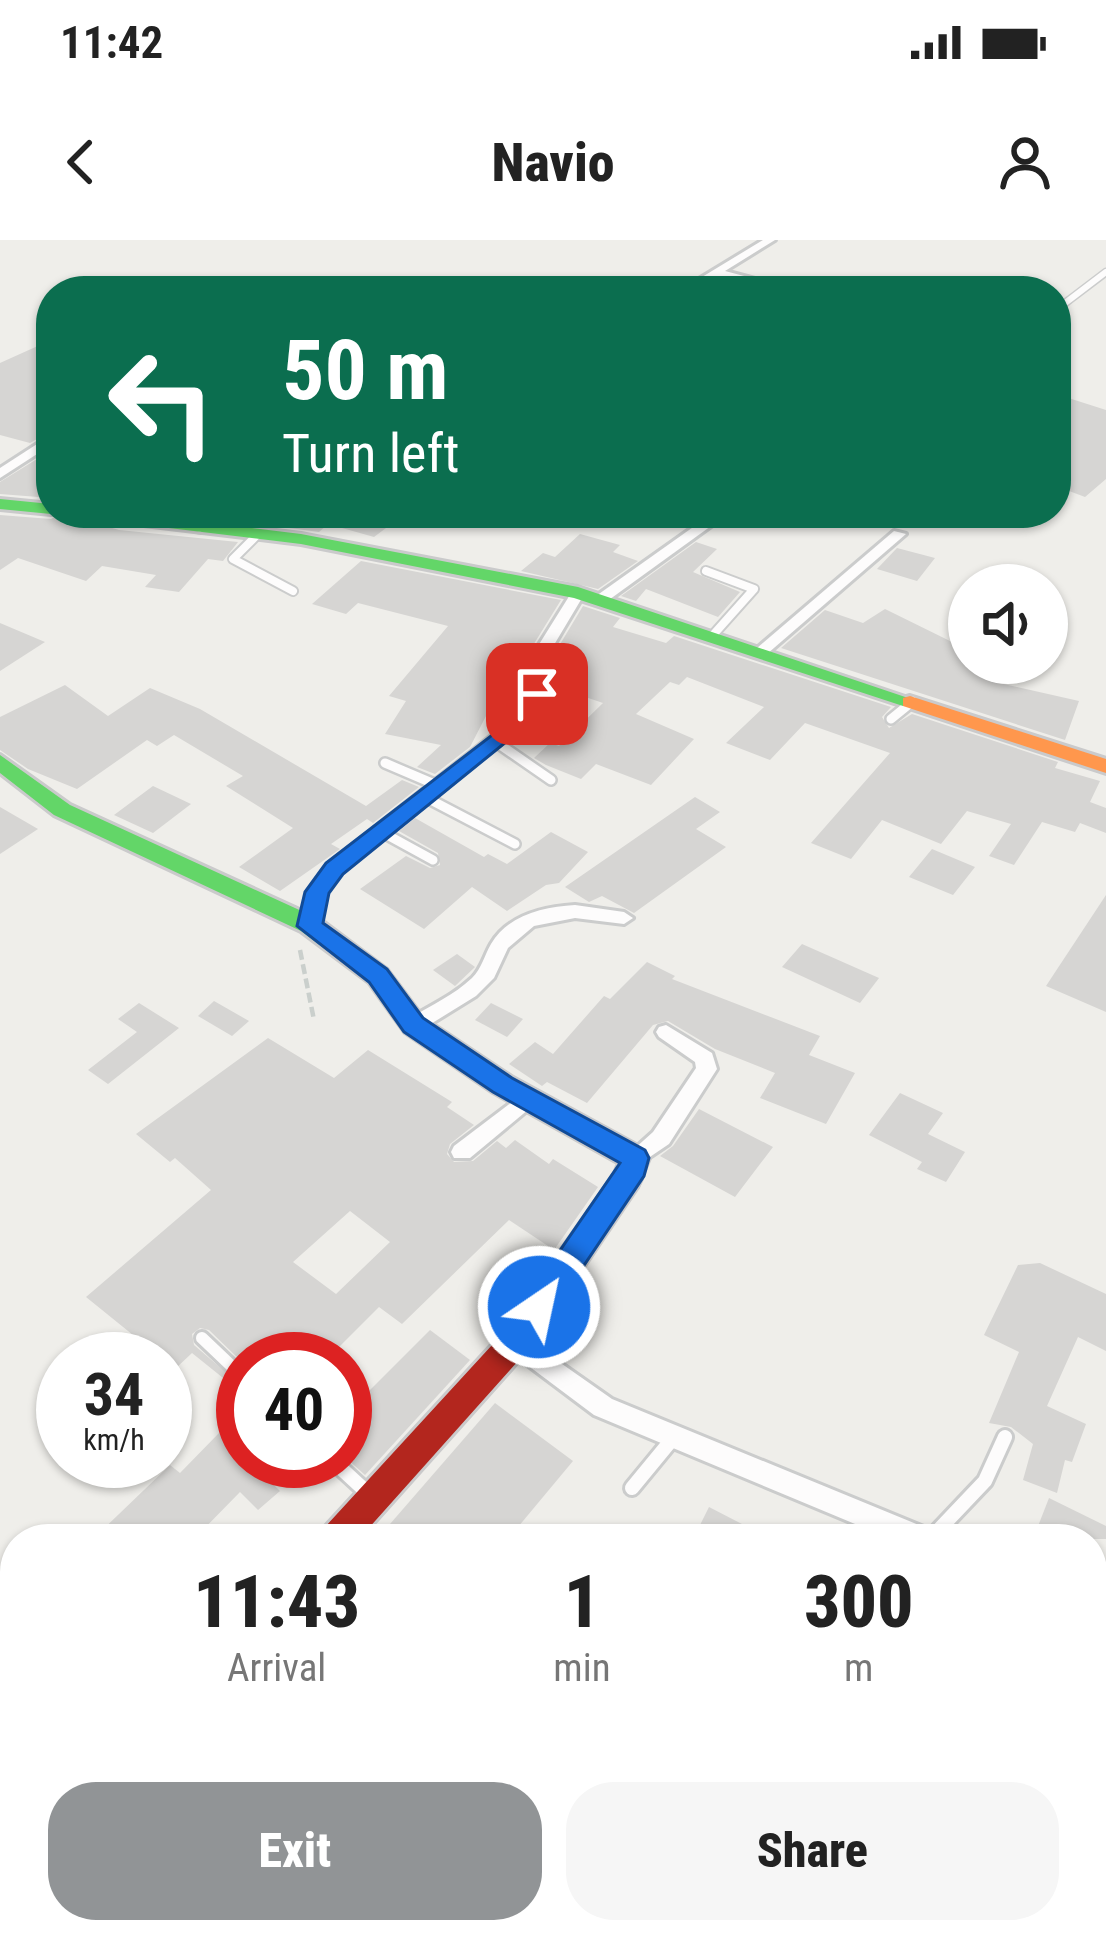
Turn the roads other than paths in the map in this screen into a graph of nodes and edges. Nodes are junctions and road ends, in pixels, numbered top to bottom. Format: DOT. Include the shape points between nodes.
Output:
graph roads {
  1 [pos="770,240"];
  2 [pos="1106,272"];
  3 [pos="718,273"];
  4 [pos="714,276"];
  5 [pos="731,276"];
  6 [pos="1071,299"];
  7 [pos="36,449"];
  8 [pos="0,474"];
  9 [pos="5,508"];
  10 [pos="36,509"];
  11 [pos="183,528"];
  12 [pos="200,528"];
  13 [pos="698,528"];
  14 [pos="196,530"];
  15 [pos="898,533"];
  16 [pos="257,535"];
  17 [pos="706,571"];
  18 [pos="293,591"];
  19 [pos="590,596"];
  20 [pos="712,635"];
  21 [pos="762,651"];
  22 [pos="496,742"];
  23 [pos="0,762"];
  24 [pos="385,764"];
  25 [pos="1106,766"];
  26 [pos="550,780"];
  27 [pos="432,792"];
  28 [pos="380,831"];
  29 [pos="515,844"];
  30 [pos="433,860"];
  31 [pos="624,918"];
  32 [pos="310,926"];
  33 [pos="413,1025"];
  34 [pos="666,1032"];
  35 [pos="528,1098"];
  36 [pos="462,1152"];
  37 [pos="635,1158"];
  38 [pos="202,1338"];
  39 [pos="515,1342"];
  40 [pos="216,1351"];
  41 [pos="674,1437"];
  42 [pos="1005,1437"];
  43 [pos="363,1488"];
  44 [pos="632,1488"];
  45 [pos="374,1498"];
  46 [pos="351,1524"];
  47 [pos="889,1524"];
  48 [pos="941,1524"];
  1 -- 3 [label="street"];
  2 -- 6 [label="lane"];
  3 -- 4 [label="street"];
  3 -- 5 [label="street"];
  7 -- 8 [label="street"];
  9 -- 10 [label="street"];
  11 -- 14 [label="street"];
  12 -- 14 [label="street"];
  13 -- 19 [label="street"];
  14 -- 16 [label="street"];
  15 -- 21 [label="street"];
  16 -- 18 [label="lane" via="233,559"];
  16 -- 19 [label="street"];
  17 -- 20 [label="lane" via="754,589"];
  19 -- 20 [label="street"];
  19 -- 22 [label="street" via="531,670 536,708"];
  20 -- 21 [label="street"];
  21 -- 25 [label="street" via="902,710"];
  22 -- 26 [label="lane"];
  22 -- 27 [label="street"];
  23 -- 32 [label="street" via="62,810"];
  24 -- 27 [label="lane"];
  27 -- 28 [label="street"];
  27 -- 29 [label="lane"];
  28 -- 30 [label="lane"];
  28 -- 32 [label="street" via="334,868 317,892"];
  31 -- 33 [label="street" via="557,910 535,920 500,944 483,980"];
  32 -- 33 [label="street" via="378,976"];
  33 -- 35 [label="street"];
  34 -- 37 [label="street" via="705,1058 707,1069 662,1138"];
  35 -- 36 [label="street"];
  35 -- 37 [label="street"];
  37 -- 39 [label="street"];
  38 -- 40 [label="lane"];
  39 -- 41 [label="street" via="602,1407"];
  39 -- 45 [label="street"];
  41 -- 44 [label="lane"];
  41 -- 47 [label="street"];
  42 -- 48 [label="lane" via="985,1481"];
  43 -- 45 [label="lane"];
  45 -- 46 [label="street"];
}
